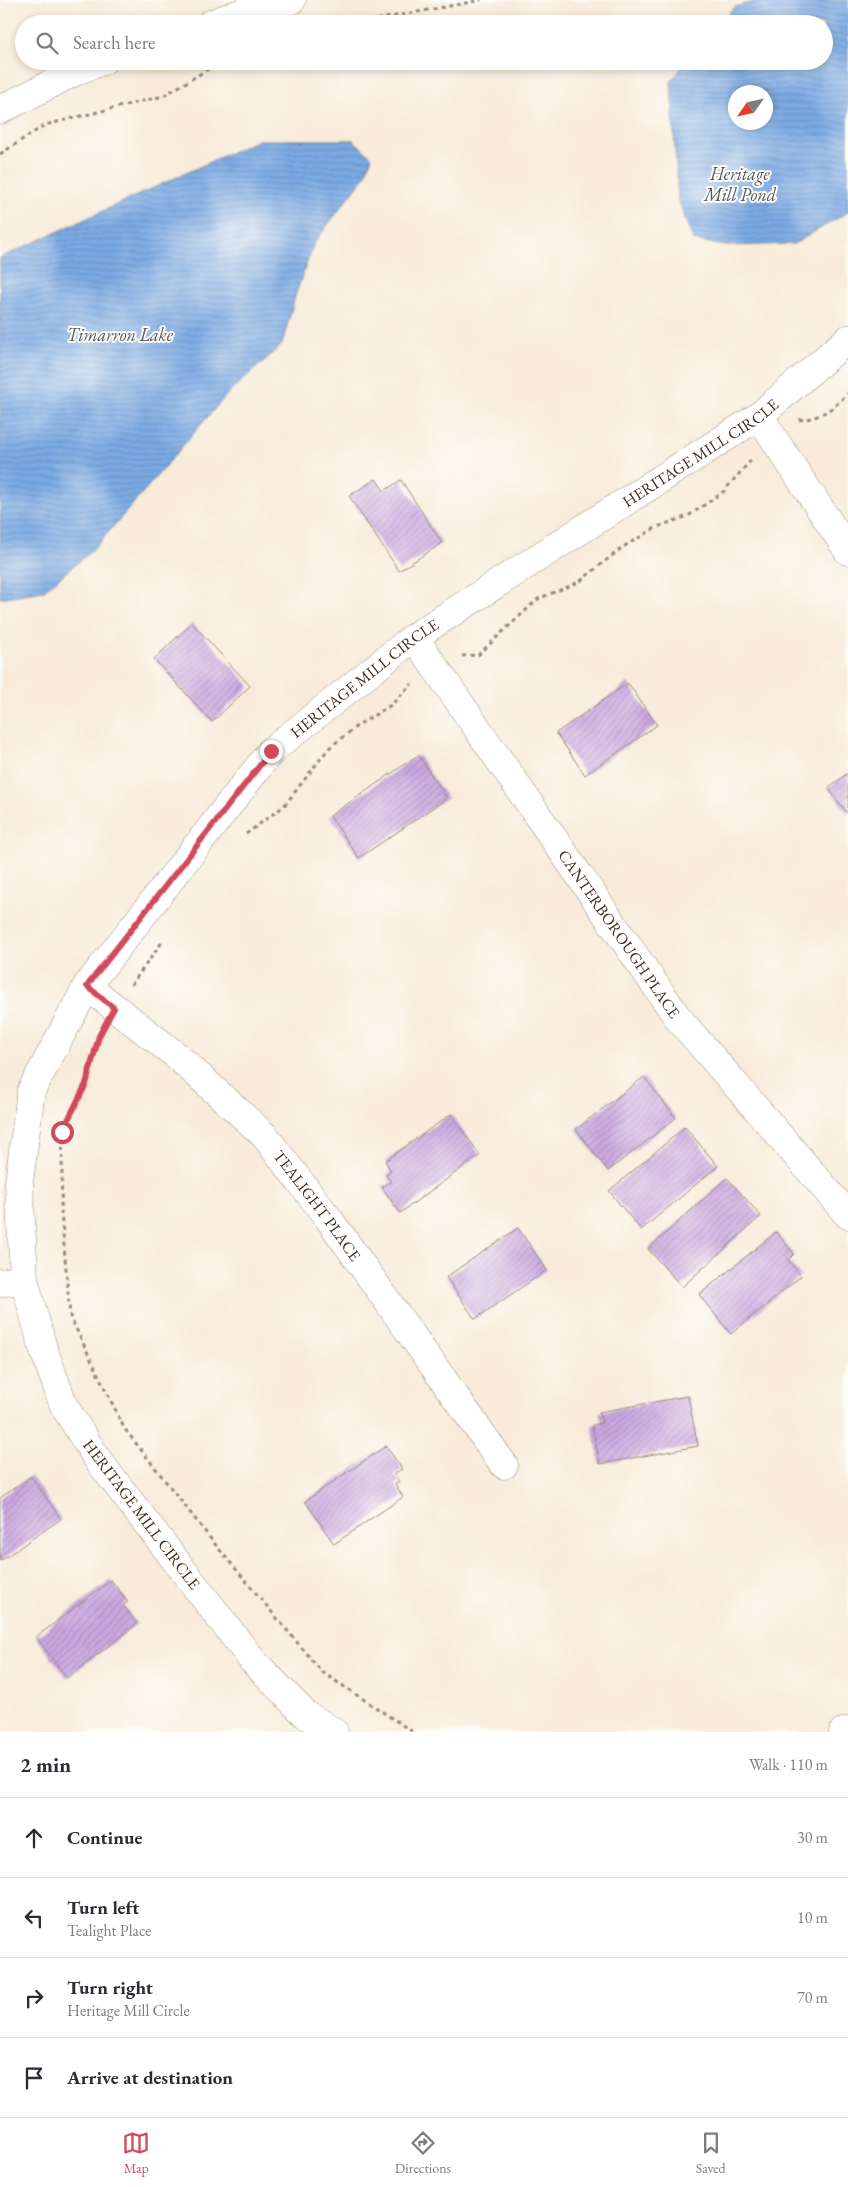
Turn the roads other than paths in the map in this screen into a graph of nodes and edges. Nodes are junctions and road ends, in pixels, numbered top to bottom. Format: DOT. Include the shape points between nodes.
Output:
graph roads {
  1 [pos="292,0"];
  2 [pos="235,15"];
  3 [pos="78,70"];
  4 [pos="0,110"];
  5 [pos="848,339"];
  6 [pos="766,427"];
  7 [pos="848,551"];
  8 [pos="414,637"];
  9 [pos="87,986"];
  10 [pos="848,1215"];
  11 [pos="12,1281"];
  12 [pos="504,1465"];
  13 [pos="848,1731"];
  14 [pos="334,1732"];
  15 [pos="844,1732"];
  1 -- 2 [label="street"];
  3 -- 4 [label="street"];
  5 -- 6 [label="street, HERITAGE MILL CIRCLE"];
  6 -- 7 [label="street"];
  6 -- 8 [label="street, HERITAGE MILL CIRCLE"];
  8 -- 9 [label="street, HERITAGE MILL CIRCLE" via="271,751"];
  8 -- 10 [label="street, CANTERBOROUGH PLACE" via="678,1018"];
  9 -- 11 [label="street, HERITAGE MILL CIRCLE" via="31,1091 19,1182"];
  9 -- 12 [label="street, TEALIGHT PLACE" via="177,1056 264,1135 329,1219"];
  11 -- 14 [label="street, HERITAGE MILL CIRCLE" via="43,1348 64,1406 98,1460 253,1661 305,1714"];
  13 -- 15 [label="street"];
}
